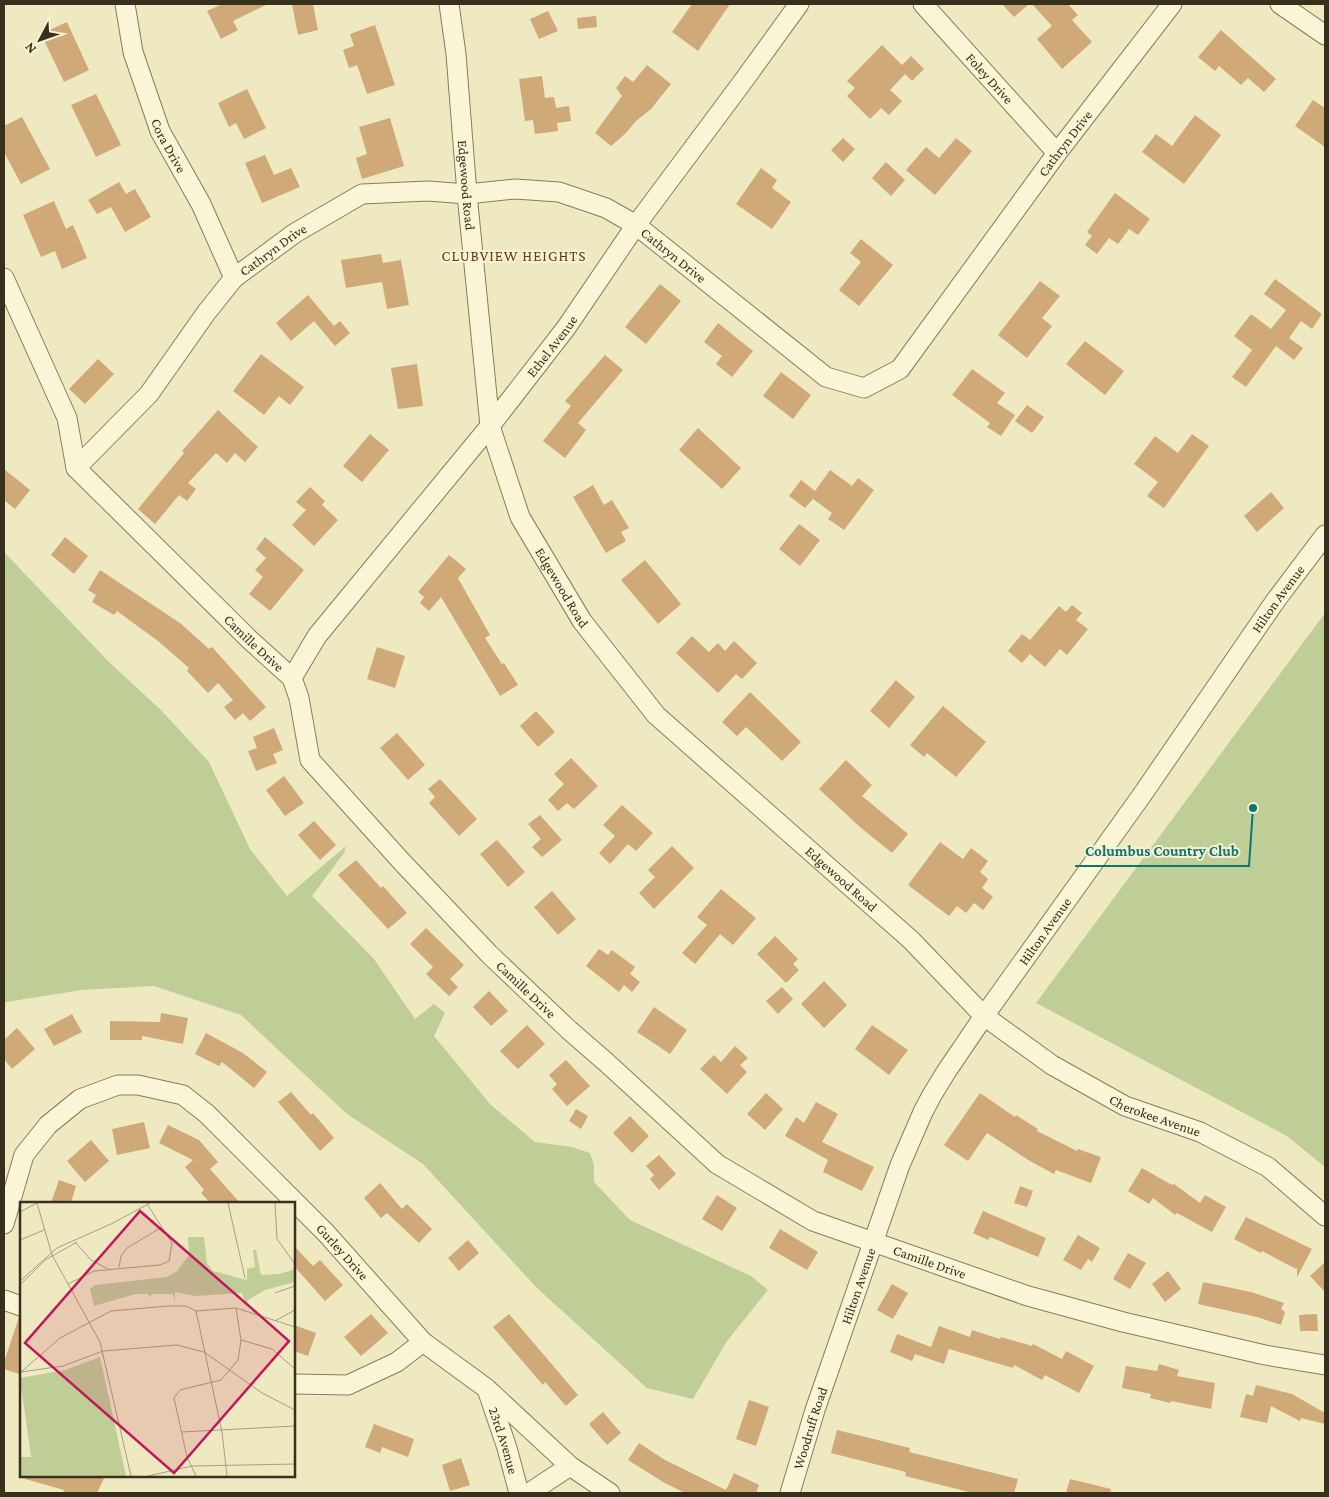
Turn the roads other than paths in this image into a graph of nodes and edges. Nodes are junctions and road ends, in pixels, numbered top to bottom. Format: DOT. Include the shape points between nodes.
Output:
graph roads {
  1 [pos="125,4"];
  2 [pos="449,4"];
  3 [pos="799,4"];
  4 [pos="923,4"];
  5 [pos="1172,4"];
  6 [pos="1280,4"];
  7 [pos="1325,35"];
  8 [pos="1057,153"];
  9 [pos="467,194"];
  10 [pos="636,224"];
  11 [pos="4,278"];
  12 [pos="234,278"];
  13 [pos="490,426"];
  14 [pos="76,468"];
  15 [pos="1325,535"];
  16 [pos="292,678"];
  17 [pos="984,1016"];
  18 [pos="1325,1216"];
  19 [pos="4,1224"];
  20 [pos="873,1243"];
  21 [pos="4,1300"];
  22 [pos="20,1306"];
  23 [pos="423,1342"];
  24 [pos="833,1364"];
  25 [pos="1325,1365"];
  26 [pos="295,1384"];
  27 [pos="486,1388"];
  28 [pos="570,1466"];
  29 [pos="519,1493"];
  30 [pos="529,1493"];
  31 [pos="610,1493"];
  32 [pos="790,1493"];
  1 -- 12 [label="street, Cora Drive" via="133,52 160,131 201,204"];
  2 -- 9 [label="street, Edgewood Road"];
  3 -- 10 [label="street, Ethel Avenue"];
  4 -- 8 [label="street, Foley Drive"];
  5 -- 8 [label="street, Cathryn Drive"];
  6 -- 7 [label="street"];
  8 -- 10 [label="street, Cathryn Drive" via="900,370 864,388 826,377"];
  9 -- 10 [label="street, Cathryn Drive" via="514,189 559,192 606,208"];
  9 -- 12 [label="street, Cathryn Drive" via="428,191 362,194 296,233"];
  9 -- 13 [label="street, Edgewood Road"];
  10 -- 13 [label="street, Ethel Avenue" via="566,328"];
  11 -- 14 [label="street" via="67,418"];
  12 -- 14 [label="street, Cathryn Drive" via="149,394"];
  13 -- 16 [label="street, Ethel Avenue" via="317,636"];
  13 -- 17 [label="street, Edgewood Road" via="520,516 582,621 656,715 911,940"];
  14 -- 16 [label="street, Camille Drive"];
  15 -- 17 [label="street, Hilton Avenue"];
  16 -- 20 [label="street, Camille Drive" via="299,698 310,760 489,954 717,1164 813,1222"];
  17 -- 18 [label="street, Cherokee Avenue" via="1052,1065 1125,1106 1200,1132 1268,1167"];
  17 -- 20 [label="street, Hilton Avenue" via="923,1112 900,1164"];
  19 -- 23 [label="street, Gurley Drive" via="24,1155 48,1125 80,1099 118,1085 138,1084 183,1095 207,1114 326,1233"];
  20 -- 24 [label="street, Hilton Avenue"];
  20 -- 25 [label="street, Camille Drive" via="1028,1296 1123,1322"];
  21 -- 22 [label="street"];
  23 -- 26 [label="street" via="397,1362 348,1385"];
  23 -- 27 [label="street, Gurley Drive"];
  24 -- 32 [label="street, Woodruff Road" via="815,1410"];
  27 -- 28 [label="street, Gurley Drive"];
  27 -- 29 [label="street, 23rd Avenue"];
  28 -- 30 [label="street"];
  28 -- 31 [label="street, Gurley Drive"];
}
